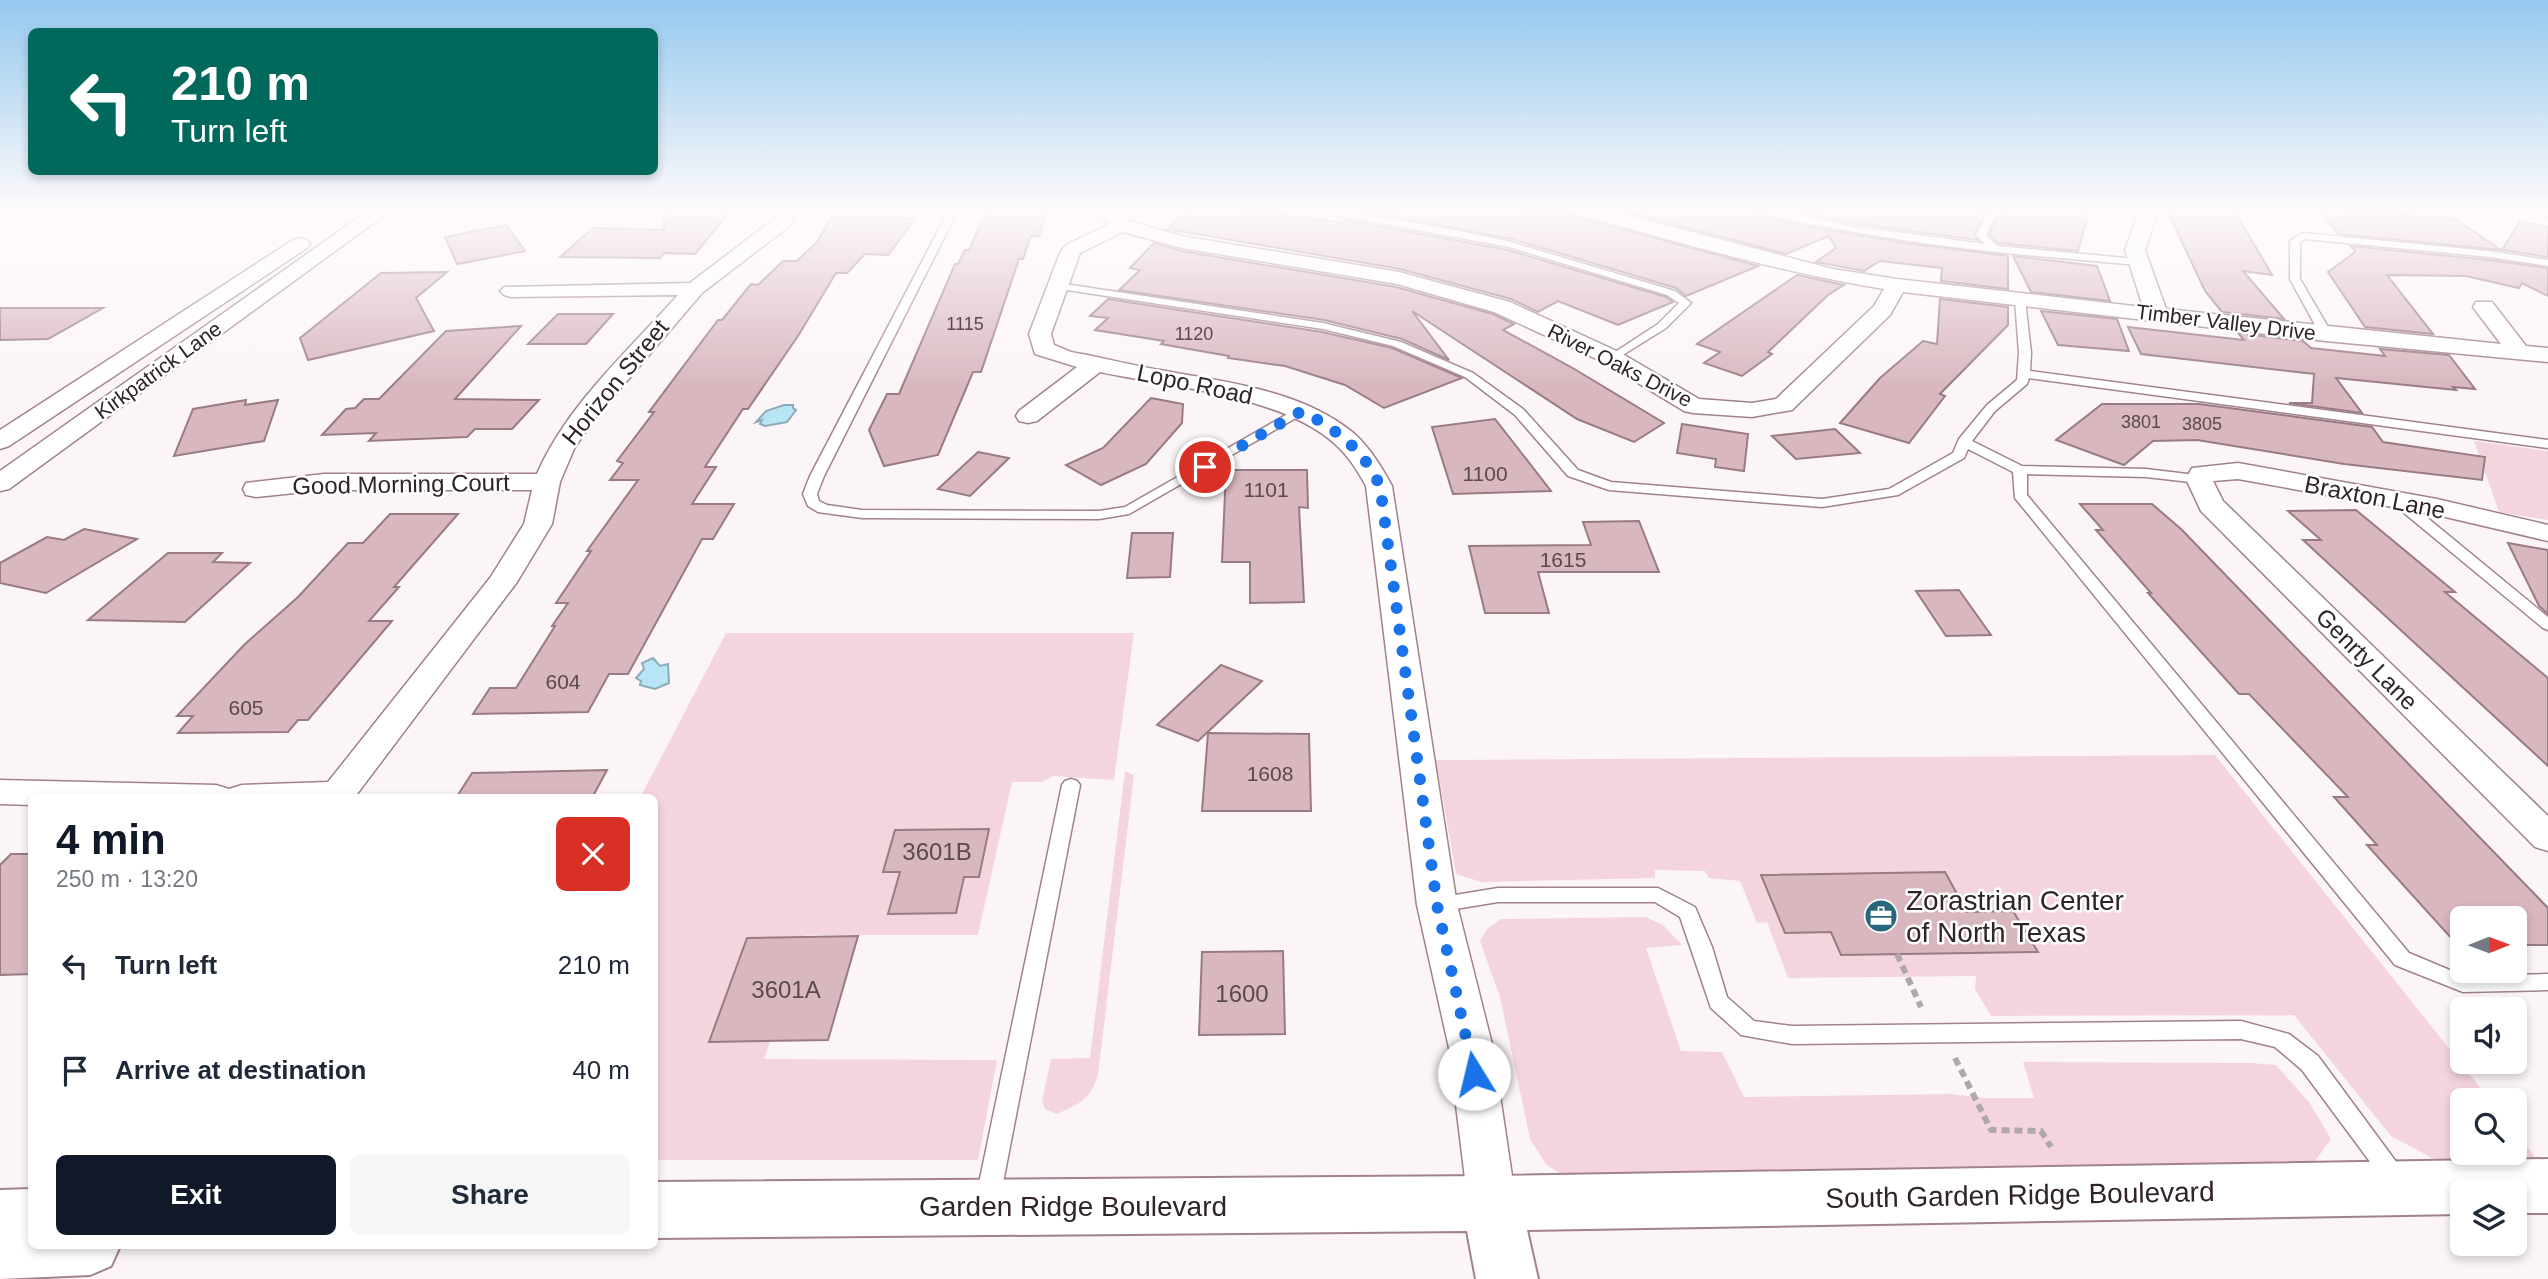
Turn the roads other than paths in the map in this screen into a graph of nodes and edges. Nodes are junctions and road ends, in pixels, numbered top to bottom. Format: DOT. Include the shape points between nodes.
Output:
graph roads {
  1 [pos="263,268"];
  2 [pos="301,268"];
  3 [pos="723,268"];
  4 [pos="924,268"];
  5 [pos="1064,268"];
  6 [pos="1337,268"];
  7 [pos="1587,268"];
  8 [pos="1802,268"];
  9 [pos="2139,268"];
  10 [pos="2295,268"];
  11 [pos="1897,285"];
  12 [pos="1058,286"];
  13 [pos="695,289"];
  14 [pos="511,291"];
  15 [pos="2020,300"];
  16 [pos="2484,307"];
  17 [pos="2157,314"];
  18 [pos="2326,334"];
  19 [pos="2517,350"];
  20 [pos="2548,355"];
  21 [pos="1613,358"];
  22 [pos="1097,364"];
  23 [pos="2024,374"];
  24 [pos="1302,411"];
  25 [pos="1028,416"];
  26 [pos="0,441"];
  27 [pos="1964,442"];
  28 [pos="2548,444"];
  29 [pos="2020,470"];
  30 [pos="2200,477"];
  31 [pos="547,482"];
  32 [pos="0,483"];
  33 [pos="256,489"];
  34 [pos="2397,500"];
  35 [pos="2548,533"];
  36 [pos="2548,625"];
  37 [pos="1071,785"];
  38 [pos="0,792"];
  39 [pos="72,794"];
  40 [pos="338,794"];
  41 [pos="2548,838"];
  42 [pos="1437,905"];
  43 [pos="2548,982"];
  44 [pos="2548,1186"];
  45 [pos="2404,1189"];
  46 [pos="1492,1203"];
  47 [pos="986,1207"];
  48 [pos="658,1210"];
  49 [pos="28,1217"];
  50 [pos="0,1218"];
  51 [pos="56,1249"];
  52 [pos="0,1254"];
  53 [pos="1507,1279"];
  1 -- 26 [label="street, Kirkpatrick Lane"];
  2 -- 32 [label="street, Kirkpatrick Lane"];
  3 -- 13 [label="street, Horizon Street"];
  4 -- 24 [label="lane" via="817,476 810,494 813,503 823,509 862,514 1099,515 1129,510"];
  5 -- 12 [label="street, Lopo Road"];
  6 -- 21 [label="street, River Oaks Drive" via="1399,278 1503,307"];
  7 -- 21 [label="lane" via="1671,293 1686,303 1662,326"];
  8 -- 11 [label="street, Timber Valley Drive"];
  9 -- 17 [label="street"];
  10 -- 18 [label="lane" via="2295,279"];
  11 -- 15 [label="street, Timber Valley Drive"];
  11 -- 21 [label="street, River Oaks Drive" via="1882,310 1783,405 1734,410 1693,405"];
  12 -- 22 [label="street, Lopo Road" via="1040,334 1043,349"];
  12 -- 27 [label="lane" via="1323,326 1397,344 1469,375 1519,412 1573,473 1609,486 1822,503 1893,492 1959,455"];
  13 -- 14 [label="street"];
  13 -- 31 [label="street, Horizon Street" via="582,418"];
  15 -- 17 [label="street, Timber Valley Drive"];
  15 -- 23 [label="lane"];
  16 -- 19 [label="street"];
  17 -- 18 [label="street, Timber Valley Drive"];
  18 -- 19 [label="street, Timber Valley Drive"];
  19 -- 20 [label="street, Timber Valley Drive"];
  22 -- 24 [label="street, Lopo Road" via="1251,394"];
  22 -- 25 [label="street"];
  23 -- 27 [label="lane" via="2023,381 1991,408"];
  23 -- 28 [label="lane"];
  24 -- 42 [label="street, Lopo Road" via="1350,442 1372,468 1380,486"];
  27 -- 29 [label="lane"];
  29 -- 30 [label="lane"];
  29 -- 43 [label="lane" via="2020,495 2402,959 2463,984"];
  30 -- 34 [label="street, Braxton Lane" via="2238,471"];
  30 -- 41 [label="street, Genrty Lane" via="2211,505"];
  31 -- 33 [label="street, Good Morning Court" via="324,482"];
  31 -- 40 [label="street, Horizon Street" via="538,524 502,582"];
  34 -- 35 [label="street, Braxton Lane"];
  34 -- 36 [label="lane"];
  37 -- 47 [label="lane"];
  38 -- 39 [label="street"];
  42 -- 45 [label="lane" via="1498,895 1658,895 1688,912 1718,1002 1749,1029 1792,1035 2241,1030 2280,1040 2310,1063"];
  42 -- 46 [label="street, Lopo Road" via="1471,1048"];
  44 -- 45 [label="main road, South Garden Ridge Boulevard"];
  45 -- 46 [label="main road, South Garden Ridge Boulevard"];
  46 -- 47 [label="main road, Garden Ridge Boulevard"];
  46 -- 53 [label="main road"];
  47 -- 48 [label="main road, Garden Ridge Boulevard"];
  49 -- 50 [label="main road"];
  51 -- 52 [label="main road"];
}
